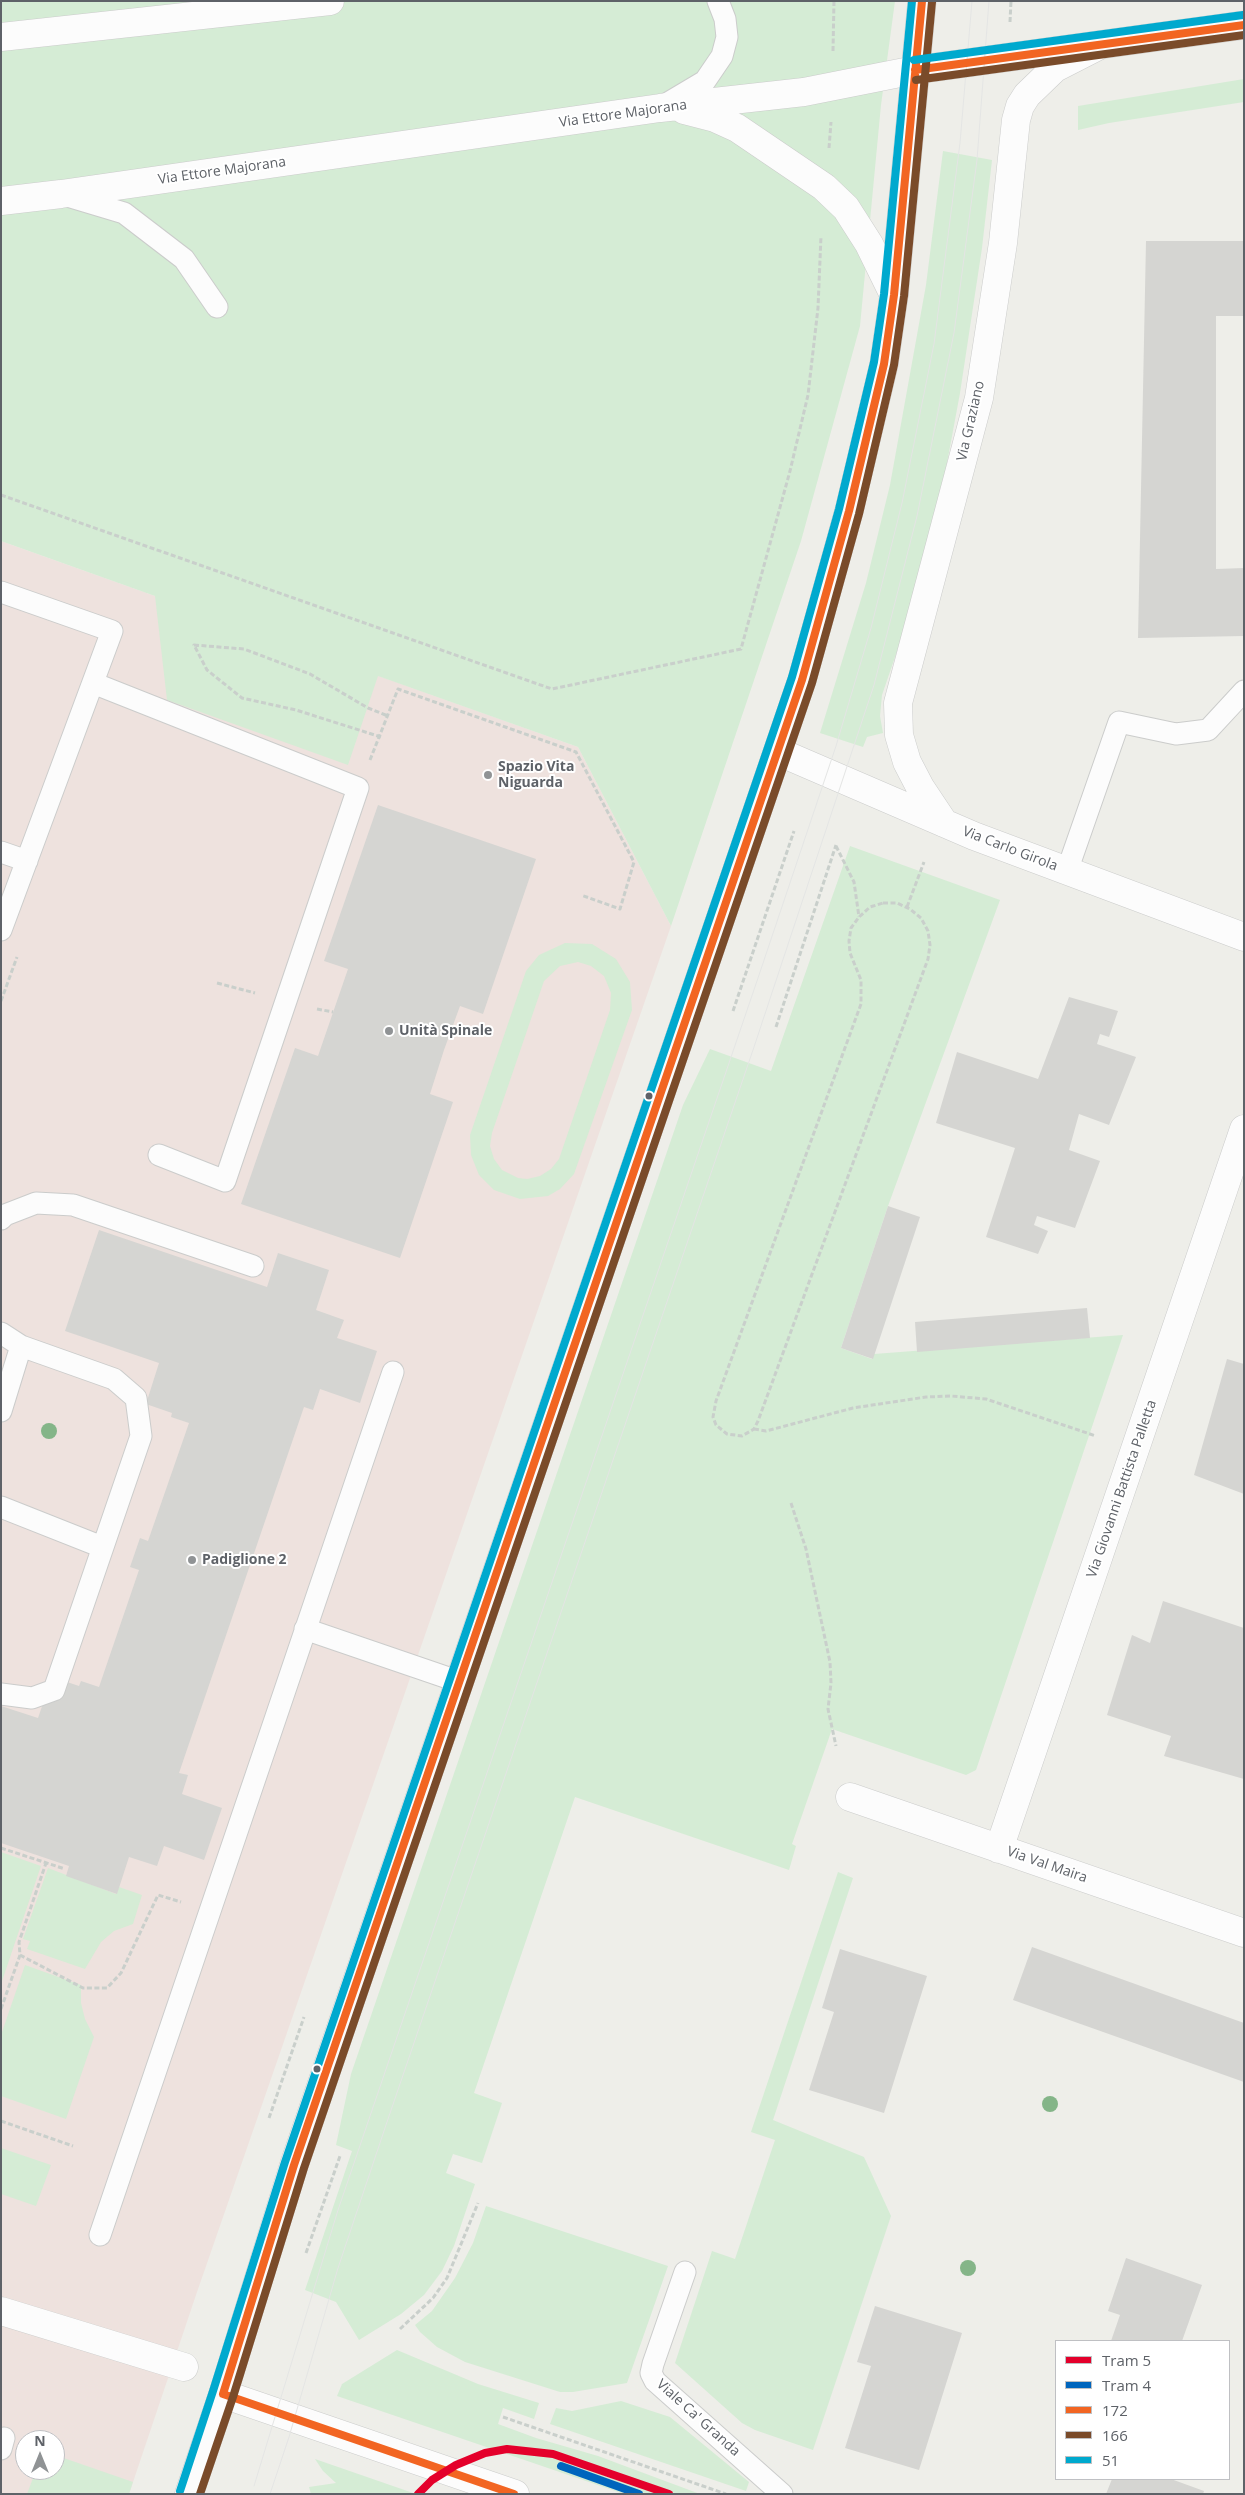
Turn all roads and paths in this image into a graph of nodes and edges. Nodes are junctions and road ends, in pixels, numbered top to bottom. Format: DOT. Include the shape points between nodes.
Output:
graph roads {
  1 [pos="330,1"];
  2 [pos="718,1"];
  3 [pos="834,1"];
  4 [pos="922,1"];
  5 [pos="1011,1"];
  6 [pos="1009,24"];
  7 [pos="1244,25"];
  8 [pos="1,37"];
  9 [pos="1100,45"];
  10 [pos="833,60"];
  11 [pos="915,70"];
  12 [pos="660,108"];
  13 [pos="832,112"];
  14 [pos="828,152"];
  15 [pos="61,194"];
  16 [pos="1,201"];
  17 [pos="821,232"];
  18 [pos="894,296"];
  19 [pos="217,307"];
  20 [pos="1,495"];
  21 [pos="1,592"];
  22 [pos="93,684"];
  23 [pos="1244,691"];
  24 [pos="388,716"];
  25 [pos="381,737"];
  26 [pos="779,752"];
  27 [pos="358,788"];
  28 [pos="944,823"];
  29 [pos="794,830"];
  30 [pos="1,852"];
  31 [pos="26,861"];
  32 [pos="924,862"];
  33 [pos="1067,871"];
  34 [pos="581,895"];
  35 [pos="907,907"];
  36 [pos="859,916"];
  37 [pos="1,930"];
  38 [pos="1244,937"];
  39 [pos="733,1011"];
  40 [pos="776,1027"];
  41 [pos="1244,1128"];
  42 [pos="159,1155"];
  43 [pos="1,1219"];
  44 [pos="253,1266"];
  45 [pos="1,1333"];
  46 [pos="20,1346"];
  47 [pos="393,1372"];
  48 [pos="1,1411"];
  49 [pos="754,1429"];
  50 [pos="1096,1436"];
  51 [pos="791,1503"];
  52 [pos="1,1507"];
  53 [pos="102,1547"];
  54 [pos="305,1630"];
  55 [pos="460,1682"];
  56 [pos="1,1694"];
  57 [pos="836,1746"];
  58 [pos="850,1797"];
  59 [pos="1,1848"];
  60 [pos="999,1849"];
  61 [pos="46,1863"];
  62 [pos="65,1869"];
  63 [pos="209,1912"];
  64 [pos="1244,1933"];
  65 [pos="20,1955"];
  66 [pos="1,2009"];
  67 [pos="304,2017"];
  68 [pos="269,2118"];
  69 [pos="1,2121"];
  70 [pos="73,2146"];
  71 [pos="340,2156"];
  72 [pos="478,2203"];
  73 [pos="100,2235"];
  74 [pos="303,2262"];
  75 [pos="685,2272"];
  76 [pos="1,2311"];
  77 [pos="400,2329"];
  78 [pos="184,2367"];
  79 [pos="223,2394"];
  80 [pos="503,2417"];
  81 [pos="189,2494"];
  82 [pos="516,2494"];
  83 [pos="726,2494"];
  84 [pos="782,2494"];
  1 -- 8 [label="street"];
  2 -- 12 [label="lane" via="725,19 727,38 722,56 705,81"];
  3 -- 10 [label="path"];
  4 -- 11 [label="street"];
  5 -- 6 [label="path"];
  7 -- 9 [label="street, Via Ettore Majorana"];
  9 -- 11 [label="street, Via Ettore Majorana"];
  9 -- 28 [label="street, Via Graziano" via="1055,68 1020,106 979,398 898,703 899,735 907,762"];
  11 -- 12 [label="street, Via Ettore Majorana" via="804,92"];
  11 -- 18 [label="street"];
  12 -- 15 [label="street, Via Ettore Majorana"];
  12 -- 18 [label="street" via="689,111 737,128 824,187 846,208 869,244"];
  13 -- 14 [label="path"];
  15 -- 16 [label="street, Via Ettore Majorana"];
  15 -- 19 [label="lane" via="124,213 184,259"];
  17 -- 20 [label="path" via="819,300 808,395 741,649 552,689"];
  18 -- 26 [label="street" via="884,364 849,511"];
  21 -- 22 [label="lane" via="112,631"];
  22 -- 27 [label="lane"];
  22 -- 31 [label="lane"];
  23 -- 33 [label="lane" via="1208,730 1176,734 1119,722"];
  24 -- 25 [label="path"];
  24 -- 25 [label="path" via="310,674 244,649 194,645 208,670 242,698 296,710"];
  24 -- 34 [label="path" via="398,689 576,752 634,862 620,909"];
  25 -- 27 [label="path"];
  26 -- 28 [label="street, Via Carlo Girola"];
  26 -- 55 [label="street"];
  27 -- 42 [label="lane" via="226,1181"];
  28 -- 33 [label="street, Via Carlo Girola"];
  29 -- 39 [label="path"];
  30 -- 31 [label="lane"];
  31 -- 37 [label="lane"];
  32 -- 35 [label="path"];
  33 -- 38 [label="street, Via Carlo Girola"];
  35 -- 36 [label="path" via="883,903 870,907"];
  35 -- 49 [label="path" via="921,918 928,931 928,958"];
  36 -- 40 [label="path" via="854,882 836,845"];
  36 -- 49 [label="path" via="851,928 849,941 862,986 861,1004 713,1410 716,1425 727,1434 742,1436"];
  41 -- 60 [label="street, Via Giovanni Battista Palletta"];
  43 -- 44 [label="lane" via="36,1203 73,1205"];
  45 -- 46 [label="lane"];
  46 -- 48 [label="lane"];
  46 -- 53 [label="lane" via="114,1379 136,1398 141,1436"];
  47 -- 54 [label="lane"];
  49 -- 50 [label="path" via="766,1430 853,1408 951,1396 986,1399"];
  51 -- 57 [label="path" via="804,1540 830,1662 828,1709"];
  52 -- 53 [label="lane"];
  53 -- 56 [label="lane" via="54,1690 32,1698"];
  54 -- 55 [label="lane"];
  54 -- 63 [label="lane"];
  55 -- 79 [label="street" via="291,2174"];
  58 -- 60 [label="street, Via Val Maira"];
  59 -- 61 [label="path"];
  60 -- 64 [label="street, Via Val Maira"];
  61 -- 62 [label="path"];
  61 -- 65 [label="path" via="19,1942"];
  63 -- 65 [label="path" via="158,1895 121,1974 107,1988 83,1988"];
  63 -- 73 [label="lane"];
  65 -- 66 [label="path"];
  67 -- 68 [label="path"];
  69 -- 70 [label="path"];
  71 -- 74 [label="path"];
  72 -- 77 [label="path" via="447,2278 433,2298"];
  75 -- 84 [label="lane, Viale Ca' Granda" via="651,2373 655,2381"];
  76 -- 78 [label="street"];
  79 -- 81 [label="street"];
  79 -- 82 [label="street"];
  80 -- 83 [label="path"];
}
